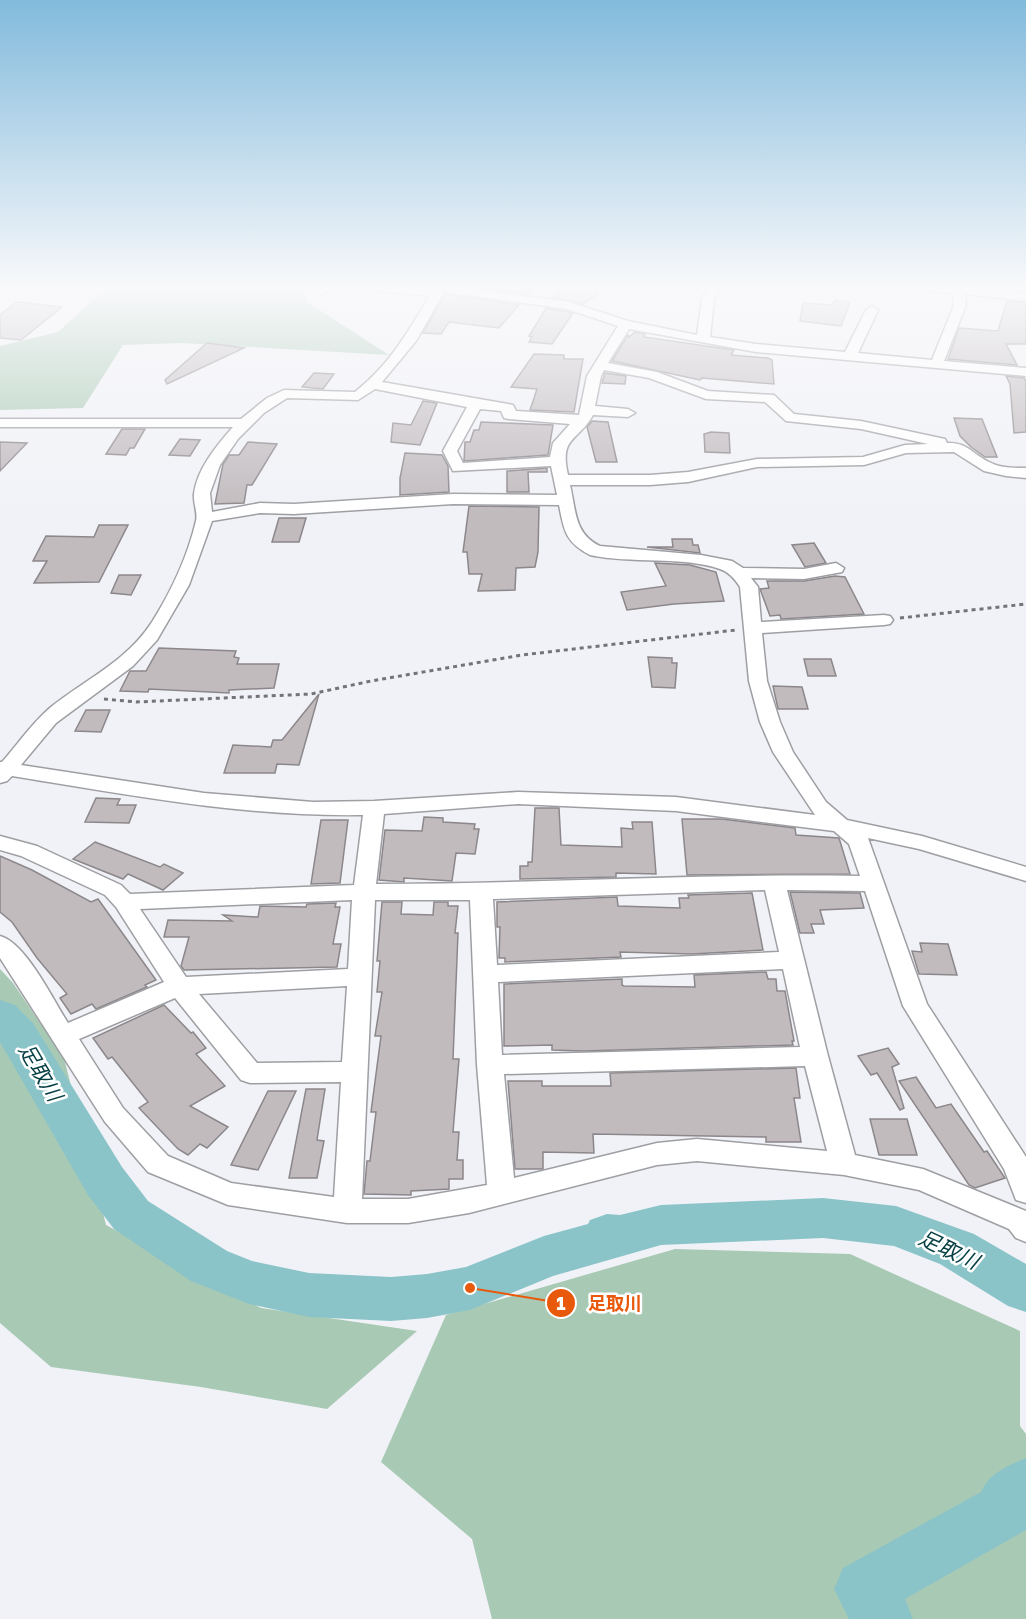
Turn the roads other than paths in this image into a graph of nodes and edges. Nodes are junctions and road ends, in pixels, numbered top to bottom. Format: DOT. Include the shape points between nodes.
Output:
graph roads {
  1 [pos="390,363"];
  2 [pos="913,363"];
  3 [pos="599,365"];
  4 [pos="936,365"];
  5 [pos="1026,372"];
  6 [pos="372,384"];
  7 [pos="475,404"];
  8 [pos="628,413"];
  9 [pos="584,416"];
  10 [pos="0,423"];
  11 [pos="243,423"];
  12 [pos="958,447"];
  13 [pos="557,461"];
  14 [pos="1026,473"];
  15 [pos="562,480"];
  16 [pos="565,500"];
  17 [pos="204,518"];
  18 [pos="836,568"];
  19 [pos="739,573"];
  20 [pos="884,620"];
  21 [pos="752,628"];
  22 [pos="3,772"];
  23 [pos="374,808"];
  24 [pos="841,825"];
  25 [pos="0,843"];
  26 [pos="1026,874"];
  27 [pos="774,882"];
  28 [pos="873,884"];
  29 [pos="363,892"];
  30 [pos="481,892"];
  31 [pos="124,902"];
  32 [pos="0,944"];
  33 [pos="792,960"];
  34 [pos="485,974"];
  35 [pos="358,977"];
  36 [pos="179,986"];
  37 [pos="63,1035"];
  38 [pos="815,1056"];
  39 [pos="490,1065"];
  40 [pos="356,1072"];
  41 [pos="844,1164"];
  42 [pos="502,1192"];
  43 [pos="1026,1192"];
  44 [pos="347,1211"];
  45 [pos="1024,1225"];
  1 -- 6 [label="street"];
  2 -- 4 [label="street"];
  3 -- 9 [label="street"];
  3 -- 12 [label="street" via="652,375 706,395 769,398 783,415 791,418 861,425"];
  4 -- 5 [label="street"];
  6 -- 7 [label="street"];
  6 -- 11 [label="street" via="358,396 284,394"];
  7 -- 9 [label="street" via="508,408 509,415"];
  7 -- 13 [label="street" via="450,451 458,468"];
  8 -- 9 [label="street"];
  9 -- 13 [label="street" via="560,443"];
  10 -- 11 [label="street"];
  11 -- 17 [label="street" via="210,471 202,492"];
  12 -- 14 [label="street" via="971,459 1000,473"];
  12 -- 15 [label="street" via="905,449 864,461 757,463 688,477"];
  13 -- 15 [label="street"];
  15 -- 16 [label="street"];
  16 -- 17 [label="street" via="453,498 260,508"];
  16 -- 19 [label="street" via="573,533 582,544 596,551 701,560 726,565"];
  17 -- 22 [label="street" via="177,591 140,652 56,713"];
  18 -- 19 [label="street" via="804,574"];
  19 -- 21 [label="street" via="749,587"];
  20 -- 21 [label="street"];
  21 -- 24 [label="street" via="758,681 783,752 819,807"];
  22 -- 23 [label="street" via="204,800 313,809"];
  23 -- 24 [label="street" via="518,798 676,804"];
  23 -- 29 [label="street"];
  24 -- 26 [label="street" via="922,843"];
  24 -- 28 [label="street" via="859,841"];
  25 -- 31 [label="street" via="29,851 112,890"];
  27 -- 28 [label="street"];
  27 -- 30 [label="street"];
  27 -- 33 [label="street"];
  28 -- 43 [label="street" via="915,1006 1017,1166"];
  29 -- 30 [label="street"];
  29 -- 31 [label="street"];
  29 -- 35 [label="street"];
  30 -- 34 [label="street"];
  31 -- 36 [label="street"];
  32 -- 37 [label="street" via="14,958"];
  33 -- 34 [label="street"];
  33 -- 38 [label="street"];
  34 -- 39 [label="street"];
  35 -- 36 [label="street"];
  35 -- 40 [label="street"];
  36 -- 37 [label="street"];
  36 -- 40 [label="street" via="250,1073"];
  37 -- 44 [label="street" via="114,1115 158,1164 228,1194"];
  38 -- 39 [label="street"];
  38 -- 41 [label="street"];
  39 -- 42 [label="street"];
  40 -- 44 [label="street"];
  41 -- 42 [label="street" via="697,1150 657,1154"];
  41 -- 45 [label="street" via="923,1180"];
  42 -- 44 [label="street" via="469,1202 408,1211"];
}
